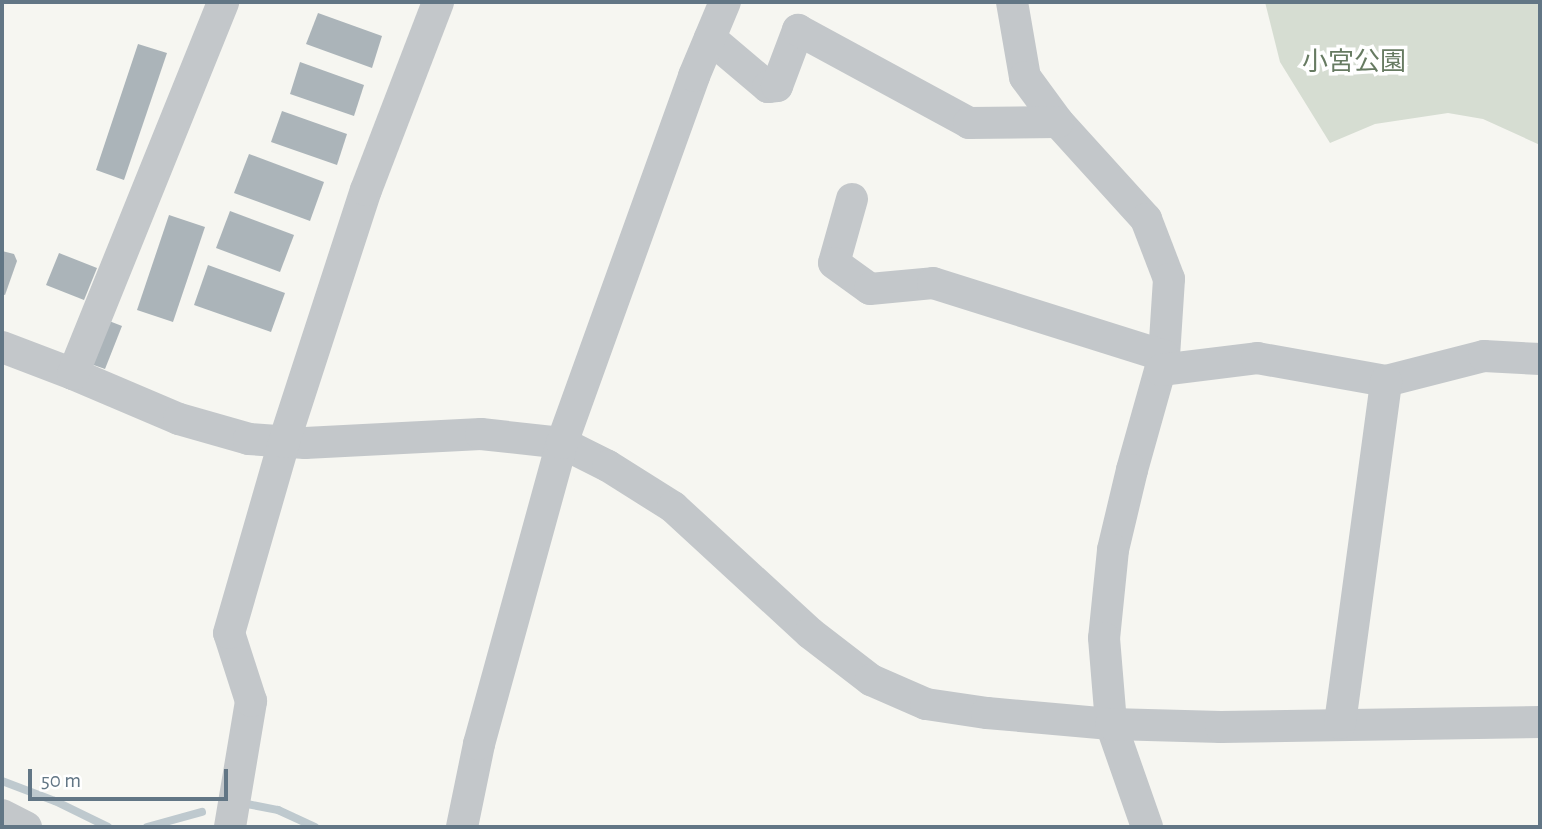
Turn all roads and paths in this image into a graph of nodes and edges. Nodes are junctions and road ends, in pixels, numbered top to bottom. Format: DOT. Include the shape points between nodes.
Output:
graph roads {
  1 [pos="223,2"];
  2 [pos="438,2"];
  3 [pos="725,2"];
  4 [pos="1012,2"];
  5 [pos="710,38"];
  6 [pos="1058,122"];
  7 [pos="852,198"];
  8 [pos="2,347"];
  9 [pos="1540,359"];
  10 [pos="1163,363"];
  11 [pos="73,374"];
  12 [pos="1386,381"];
  13 [pos="284,442"];
  14 [pos="562,443"];
  15 [pos="1540,722"];
  16 [pos="1340,723"];
  17 [pos="1111,724"];
  18 [pos="230,827"];
  19 [pos="462,827"];
  20 [pos="1147,827"];
  1 -- 11 [label="street"];
  2 -- 13 [label="street" via="366,190"];
  3 -- 5 [label="street"];
  4 -- 6 [label="street" via="1025,77"];
  5 -- 6 [label="street" via="768,87 777,86 798,30 969,123"];
  5 -- 14 [label="street"];
  6 -- 10 [label="street" via="1146,219 1169,279"];
  7 -- 10 [label="street" via="834,263 870,289 933,283"];
  8 -- 11 [label="street"];
  9 -- 12 [label="street" via="1484,356"];
  10 -- 12 [label="street" via="1257,358"];
  10 -- 17 [label="street" via="1114,550 1104,639"];
  11 -- 13 [label="street" via="179,419 249,439"];
  12 -- 16 [label="street"];
  13 -- 14 [label="street" via="481,434"];
  13 -- 18 [label="street" via="229,633 251,701"];
  14 -- 17 [label="street" via="673,507 810,633 871,680 926,704"];
  14 -- 19 [label="street" via="478,744"];
  15 -- 16 [label="street"];
  16 -- 17 [label="street"];
  17 -- 20 [label="street"];
}
